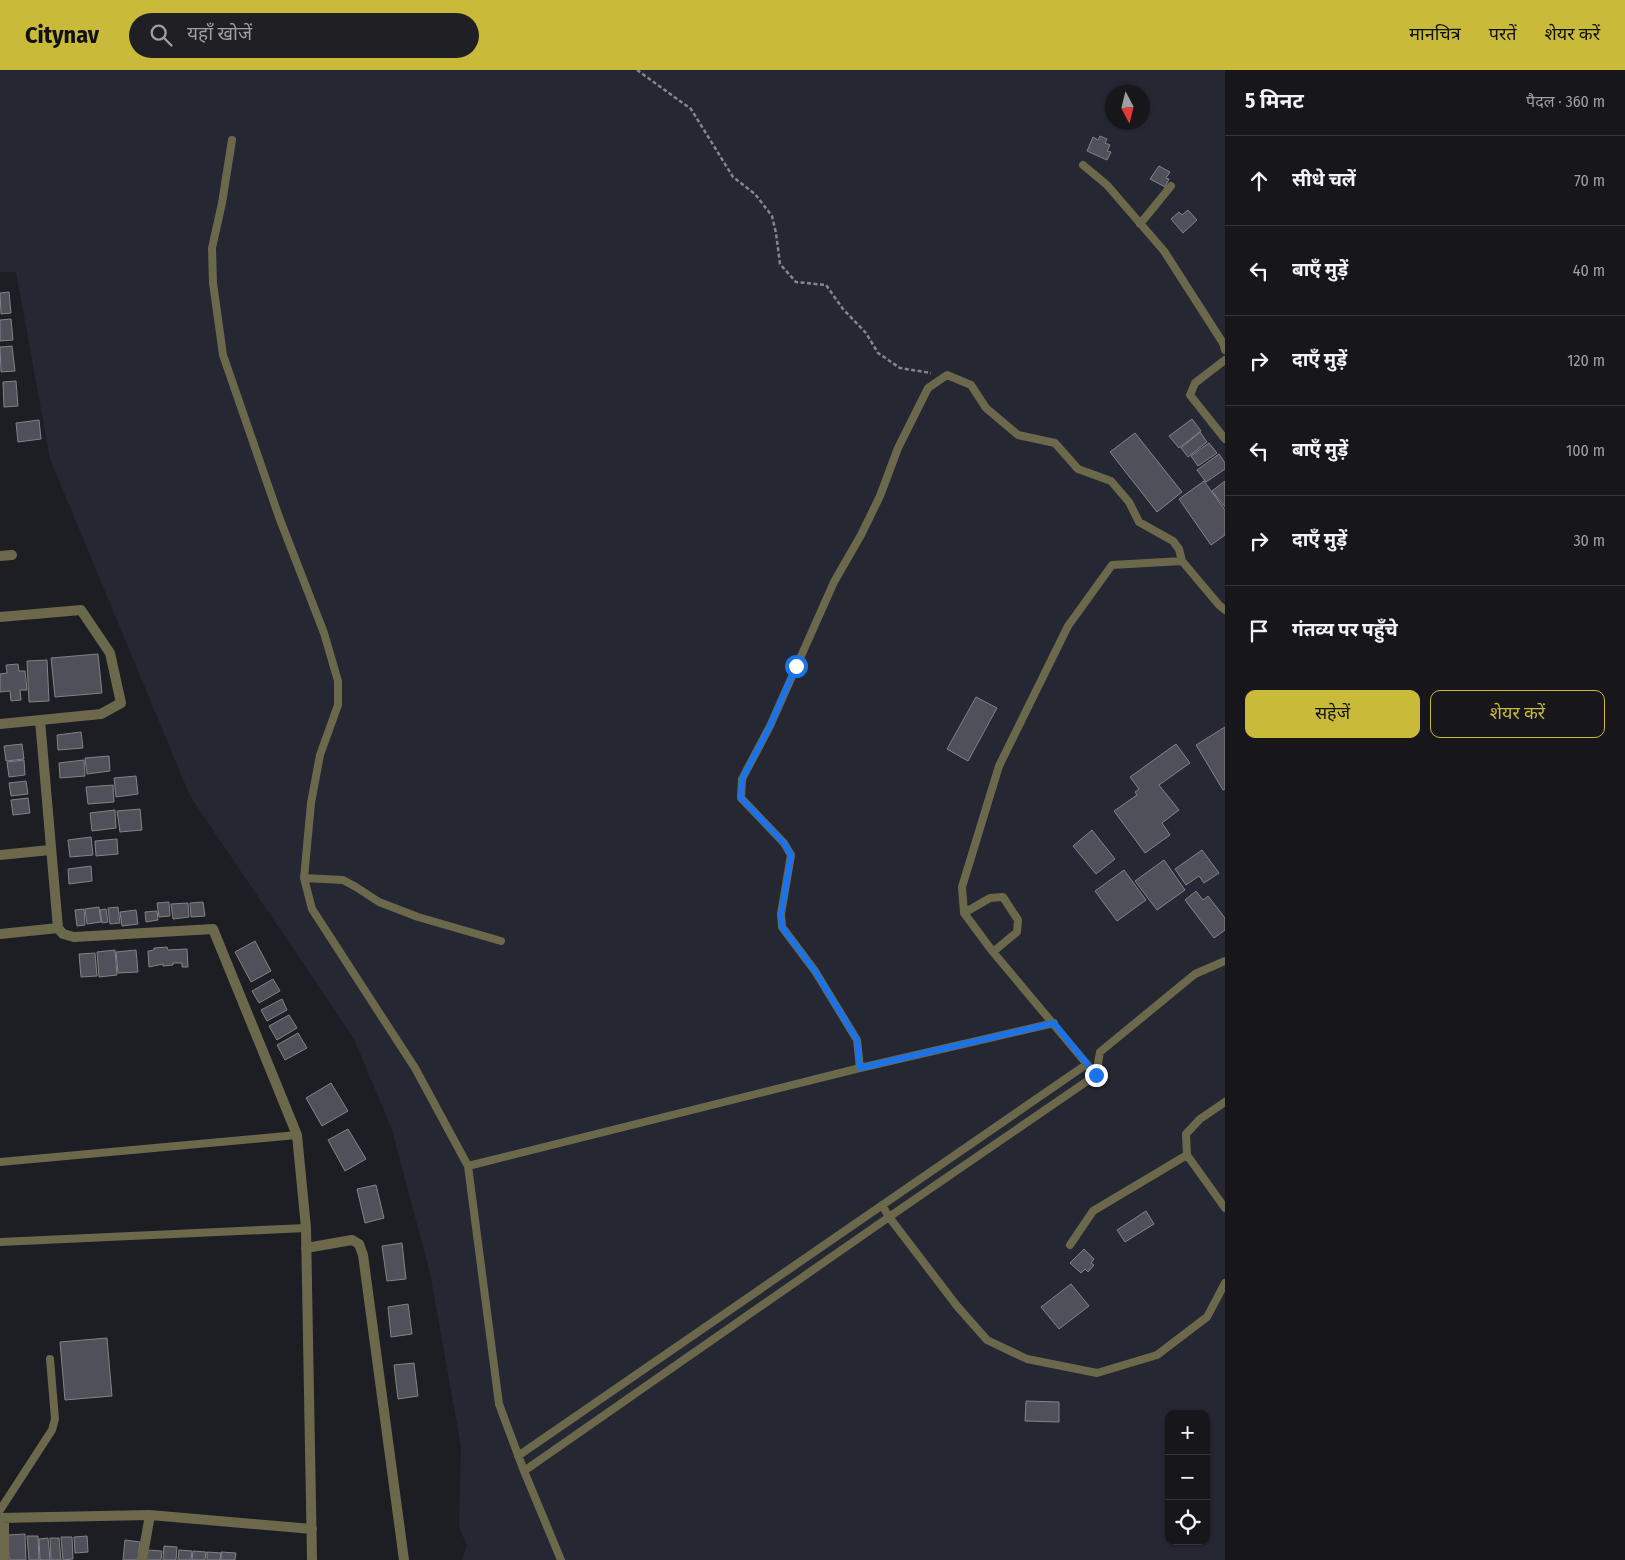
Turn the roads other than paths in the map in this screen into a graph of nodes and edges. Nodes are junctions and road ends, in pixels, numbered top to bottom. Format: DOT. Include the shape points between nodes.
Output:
graph roads {
  1 [pos="232,140"];
  2 [pos="1083,165"];
  3 [pos="1170,186"];
  4 [pos="1140,224"];
  5 [pos="1225,350"];
  6 [pos="1225,360"];
  7 [pos="1225,439"];
  8 [pos="12,555"];
  9 [pos="0,556"];
  10 [pos="1182,561"];
  11 [pos="1225,610"];
  12 [pos="0,617"];
  13 [pos="40,720"];
  14 [pos="0,724"];
  15 [pos="50,850"];
  16 [pos="0,855"];
  17 [pos="304,878"];
  18 [pos="964,913"];
  19 [pos="58,928"];
  20 [pos="0,934"];
  21 [pos="501,941"];
  22 [pos="994,952"];
  23 [pos="1225,961"];
  24 [pos="1054,1023"];
  25 [pos="1087,1064"];
  26 [pos="860,1068"];
  27 [pos="1096,1075"];
  28 [pos="1225,1102"];
  29 [pos="297,1135"];
  30 [pos="1187,1155"];
  31 [pos="0,1162"];
  32 [pos="468,1166"];
  33 [pos="882,1205"];
  34 [pos="1225,1208"];
  35 [pos="889,1217"];
  36 [pos="306,1228"];
  37 [pos="0,1242"];
  38 [pos="1070,1244"];
  39 [pos="306,1248"];
  40 [pos="1225,1283"];
  41 [pos="50,1359"];
  42 [pos="518,1456"];
  43 [pos="524,1471"];
  44 [pos="1,1515"];
  45 [pos="150,1515"];
  46 [pos="312,1530"];
  47 [pos="4,1560"];
  48 [pos="142,1560"];
  49 [pos="312,1560"];
  50 [pos="404,1560"];
  51 [pos="561,1560"];
  1 -- 17 [label="lane" via="212,248 213,283 223,355 338,681 338,705 320,755 311,803"];
  2 -- 4 [label="lane" via="1107,185"];
  3 -- 4 [label="lane"];
  4 -- 5 [label="lane" via="1164,251"];
  6 -- 7 [label="lane" via="1195,383 1190,395"];
  8 -- 9 [label="street"];
  10 -- 11 [label="lane"];
  10 -- 18 [label="lane" via="1112,565 1068,626 999,766 962,887"];
  10 -- 26 [label="lane" via="1173,541 1139,522 1129,502 1111,481 1078,469 1055,443 1018,435 986,408 971,385 947,375 928,388 898,448 880,496 834,582 770,726 742,779 741,798 784,843 791,855 781,914 782,927 815,971 857,1040"];
  12 -- 13 [label="street" via="81,610 110,652 121,703 101,714"];
  13 -- 14 [label="street"];
  13 -- 15 [label="street"];
  15 -- 16 [label="street"];
  15 -- 19 [label="street"];
  17 -- 21 [label="lane" via="342,880 379,902 418,917"];
  17 -- 32 [label="lane" via="312,909 415,1068"];
  18 -- 22 [label="lane"];
  18 -- 22 [label="lane" via="990,898 1003,897 1018,920 1017,932"];
  19 -- 20 [label="street"];
  19 -- 29 [label="street" via="63,934 74,937 213,929"];
  22 -- 24 [label="lane"];
  23 -- 27 [label="lane" via="1195,974 1100,1052"];
  24 -- 25 [label="lane"];
  24 -- 26 [label="lane"];
  25 -- 27 [label="lane"];
  25 -- 33 [label="lane"];
  26 -- 32 [label="lane"];
  27 -- 35 [label="lane"];
  28 -- 30 [label="lane" via="1200,1118 1186,1134"];
  29 -- 31 [label="lane"];
  29 -- 36 [label="street"];
  30 -- 34 [label="lane"];
  30 -- 38 [label="lane" via="1093,1211"];
  32 -- 42 [label="lane" via="499,1404"];
  33 -- 35 [label="lane"];
  33 -- 42 [label="lane"];
  35 -- 40 [label="lane" via="987,1340 1027,1359 1097,1374 1157,1355 1207,1317"];
  35 -- 43 [label="lane"];
  36 -- 37 [label="lane"];
  36 -- 39 [label="street"];
  39 -- 46 [label="street"];
  39 -- 50 [label="street" via="352,1240 359,1244"];
  41 -- 44 [label="lane" via="55,1419 52,1430"];
  42 -- 43 [label="lane"];
  43 -- 51 [label="lane"];
  44 -- 45 [label="street"];
  44 -- 47 [label="street"];
  45 -- 46 [label="street"];
  45 -- 48 [label="street"];
  46 -- 49 [label="street"];
}
